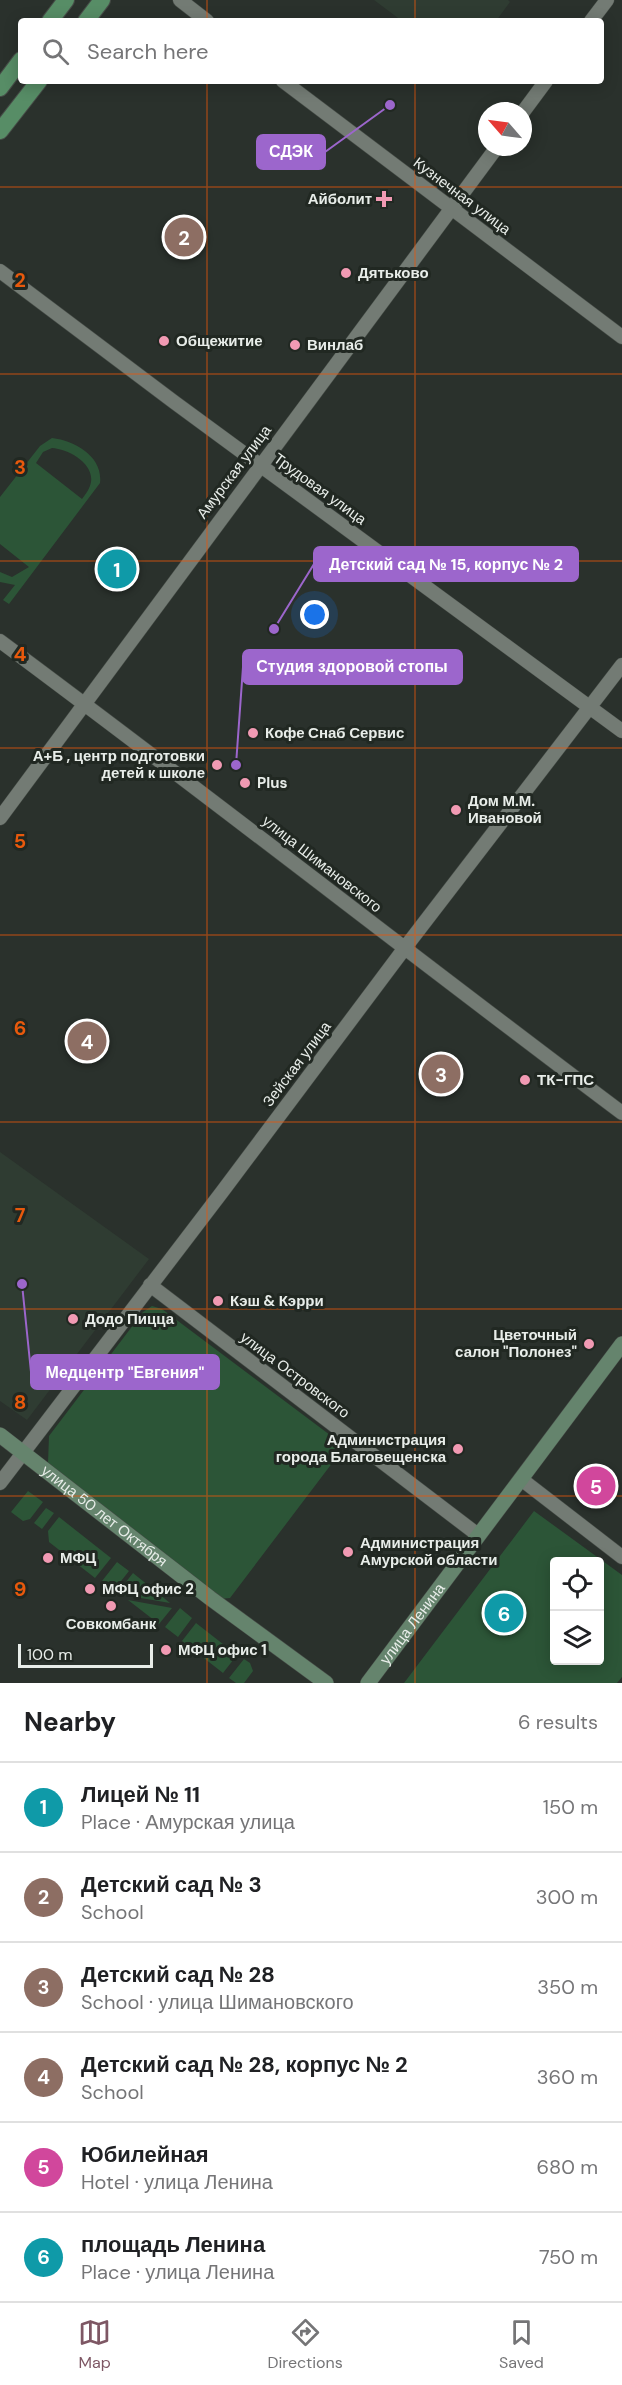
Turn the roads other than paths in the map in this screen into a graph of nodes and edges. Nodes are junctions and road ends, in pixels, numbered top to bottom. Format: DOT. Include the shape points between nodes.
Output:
graph roads {
  1 [pos="66,0"];
  2 [pos="102,0"];
  3 [pos="180,0"];
  4 [pos="607,0"];
  5 [pos="52,18"];
  6 [pos="88,18"];
  7 [pos="203,18"];
  8 [pos="593,18"];
  9 [pos="18,64"];
  10 [pos="37,84"];
  11 [pos="287,84"];
  12 [pos="544,84"];
  13 [pos="0,88"];
  14 [pos="530,102"];
  15 [pos="0,131"];
  16 [pos="490,156"];
  17 [pos="451,208"];
  18 [pos="0,271"];
  19 [pos="622,338"];
  20 [pos="260,465"];
  21 [pos="0,641"];
  22 [pos="622,665"];
  23 [pos="85,704"];
  24 [pos="590,707"];
  25 [pos="622,731"];
  26 [pos="0,818"];
  27 [pos="404,949"];
  28 [pos="622,1113"];
  29 [pos="150,1285"];
  30 [pos="622,1344"];
  31 [pos="0,1435"];
  32 [pos="23,1452"];
  33 [pos="521,1479"];
  34 [pos="0,1483"];
  35 [pos="478,1535"];
  36 [pos="622,1557"];
  37 [pos="326,1683"];
  38 [pos="368,1683"];
  1 -- 5 [label="main road"];
  2 -- 6 [label="main road"];
  3 -- 7 [label="street"];
  4 -- 8 [label="street"];
  9 -- 13 [label="main road"];
  10 -- 15 [label="main road"];
  11 -- 17 [label="street, Кузнечная улица"];
  12 -- 14 [label="street"];
  16 -- 17 [label="street, Амурская улица"];
  17 -- 19 [label="street, Кузнечная улица"];
  17 -- 20 [label="street, Амурская улица"];
  18 -- 20 [label="street, Трудовая улица"];
  20 -- 23 [label="street, Амурская улица"];
  20 -- 24 [label="street, Трудовая улица"];
  21 -- 23 [label="street, улица Шимановского"];
  22 -- 24 [label="street, Зейская улица"];
  23 -- 26 [label="street, Амурская улица"];
  23 -- 27 [label="street, улица Шимановского"];
  24 -- 25 [label="street, Трудовая улица"];
  24 -- 27 [label="street, Зейская улица"];
  27 -- 28 [label="street, улица Шимановского"];
  27 -- 29 [label="street, Зейская улица"];
  29 -- 32 [label="street, Зейская улица"];
  29 -- 35 [label="street, улица Островского"];
  30 -- 33 [label="main road, улица Ленина"];
  31 -- 32 [label="main road, улица 50 лет Октября"];
  32 -- 34 [label="street, Зейская улица"];
  32 -- 37 [label="main road, улица 50 лет Октября"];
  33 -- 35 [label="main road, улица Ленина"];
  33 -- 36 [label="street"];
  35 -- 38 [label="main road, улица Ленина"];
}
